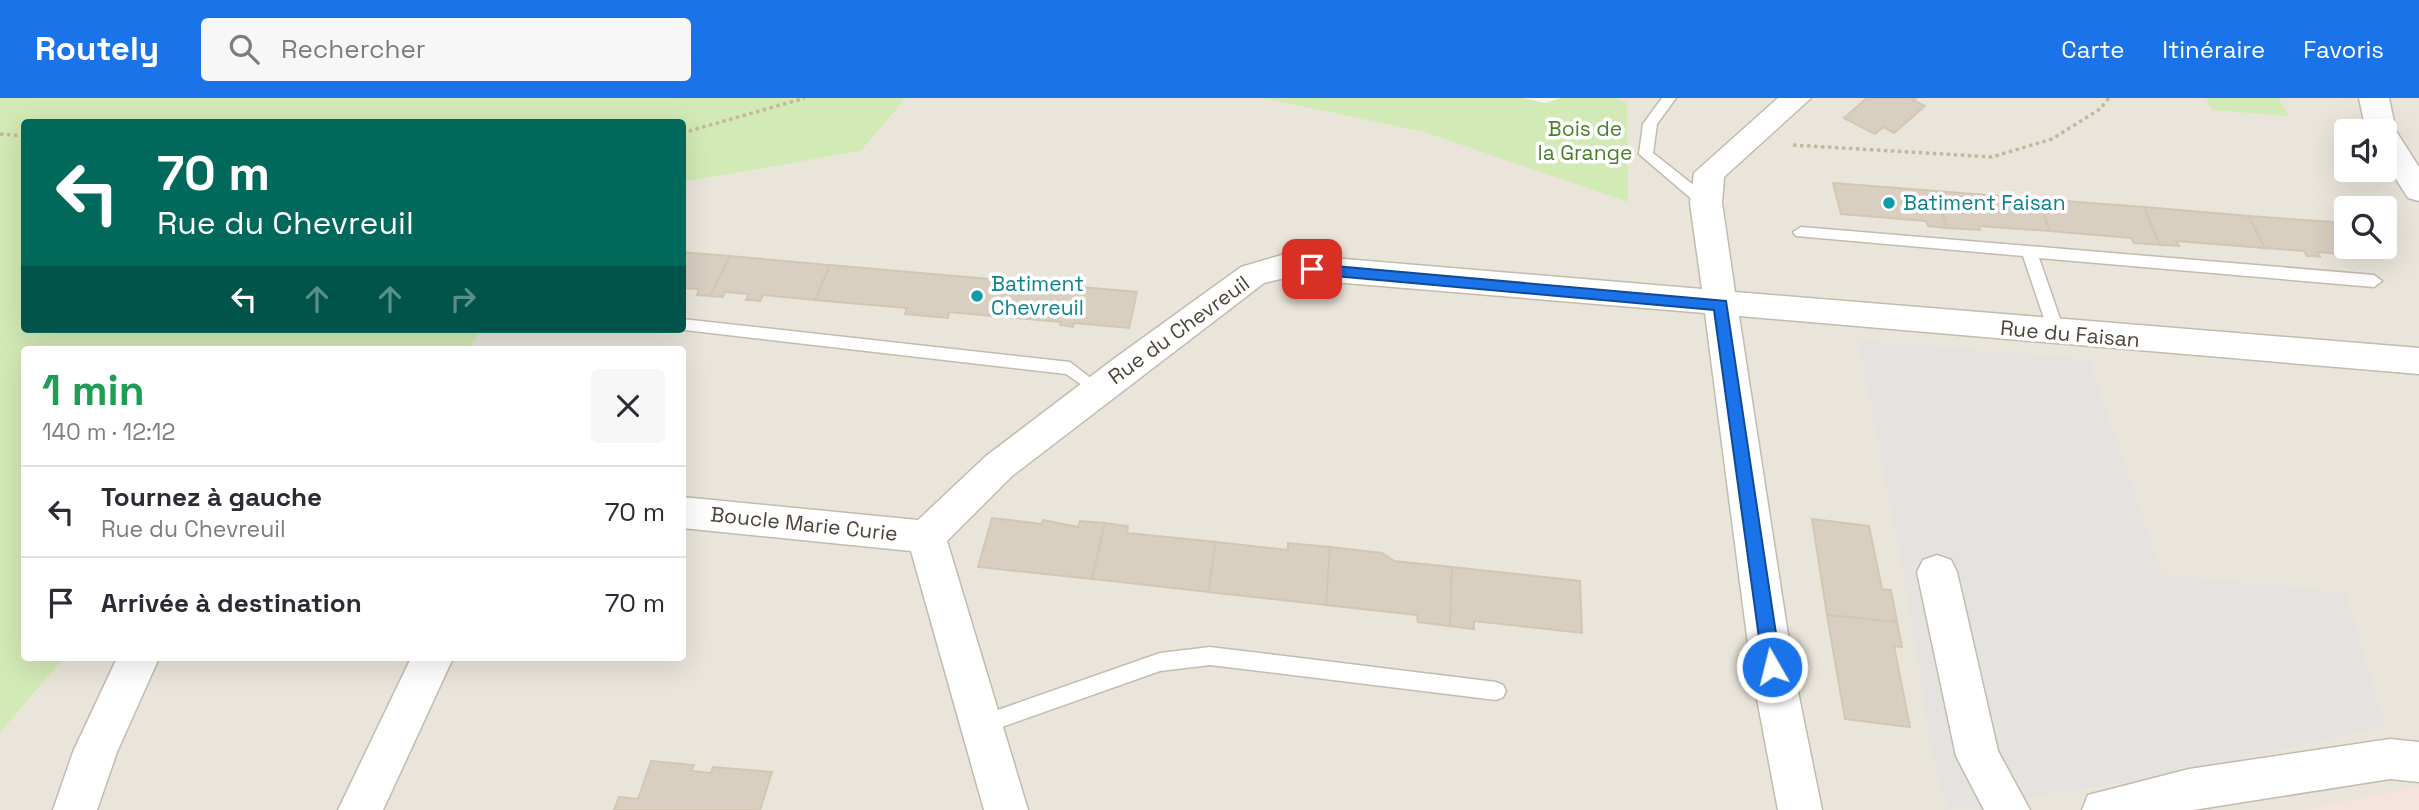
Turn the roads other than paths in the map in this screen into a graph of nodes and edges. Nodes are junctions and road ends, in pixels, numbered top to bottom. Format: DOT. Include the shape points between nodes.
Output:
graph roads {
  1 [pos="1796,98"];
  2 [pos="2374,98"];
  3 [pos="1662,102"];
  4 [pos="2378,119"];
  5 [pos="2397,157"];
  6 [pos="2419,191"];
  7 [pos="1706,203"];
  8 [pos="1801,232"];
  9 [pos="2029,252"];
  10 [pos="2374,281"];
  11 [pos="1720,305"];
  12 [pos="686,325"];
  13 [pos="2057,333"];
  14 [pos="2419,361"];
  15 [pos="1098,390"];
  16 [pos="686,512"];
  17 [pos="926,537"];
  18 [pos="1937,572"];
  19 [pos="137,661"];
  20 [pos="431,661"];
  21 [pos="1496,691"];
  22 [pos="982,725"];
  23 [pos="2419,762"];
  24 [pos="75,810"];
  25 [pos="360,810"];
  26 [pos="1006,810"];
  27 [pos="1800,810"];
  28 [pos="2008,810"];
  29 [pos="2104,810"];
  1 -- 7 [label="street" via="1709,173"];
  2 -- 4 [label="street"];
  3 -- 7 [label="lane" via="1650,124 1646,154"];
  5 -- 6 [label="street"];
  7 -- 11 [label="street"];
  8 -- 9 [label="lane"];
  9 -- 10 [label="lane"];
  9 -- 13 [label="lane"];
  11 -- 13 [label="street, Rue du Faisan"];
  11 -- 15 [label="street, Rue du Chevreuil" via="1285,266 1253,275"];
  11 -- 27 [label="street" via="1772,667"];
  12 -- 15 [label="lane, Rue du Chevreuil" via="1070,368"];
  13 -- 14 [label="street, Rue du Faisan"];
  15 -- 17 [label="street, Rue du Chevreuil" via="999,466"];
  16 -- 17 [label="street, Boucle Marie Curie"];
  17 -- 22 [label="street"];
  18 -- 28 [label="street" via="1978,755"];
  19 -- 24 [label="street" via="95,752"];
  20 -- 25 [label="street"];
  21 -- 22 [label="lane" via="1210,656 1160,663"];
  22 -- 26 [label="street"];
  23 -- 29 [label="street" via="2390,759 2189,790"];
}
